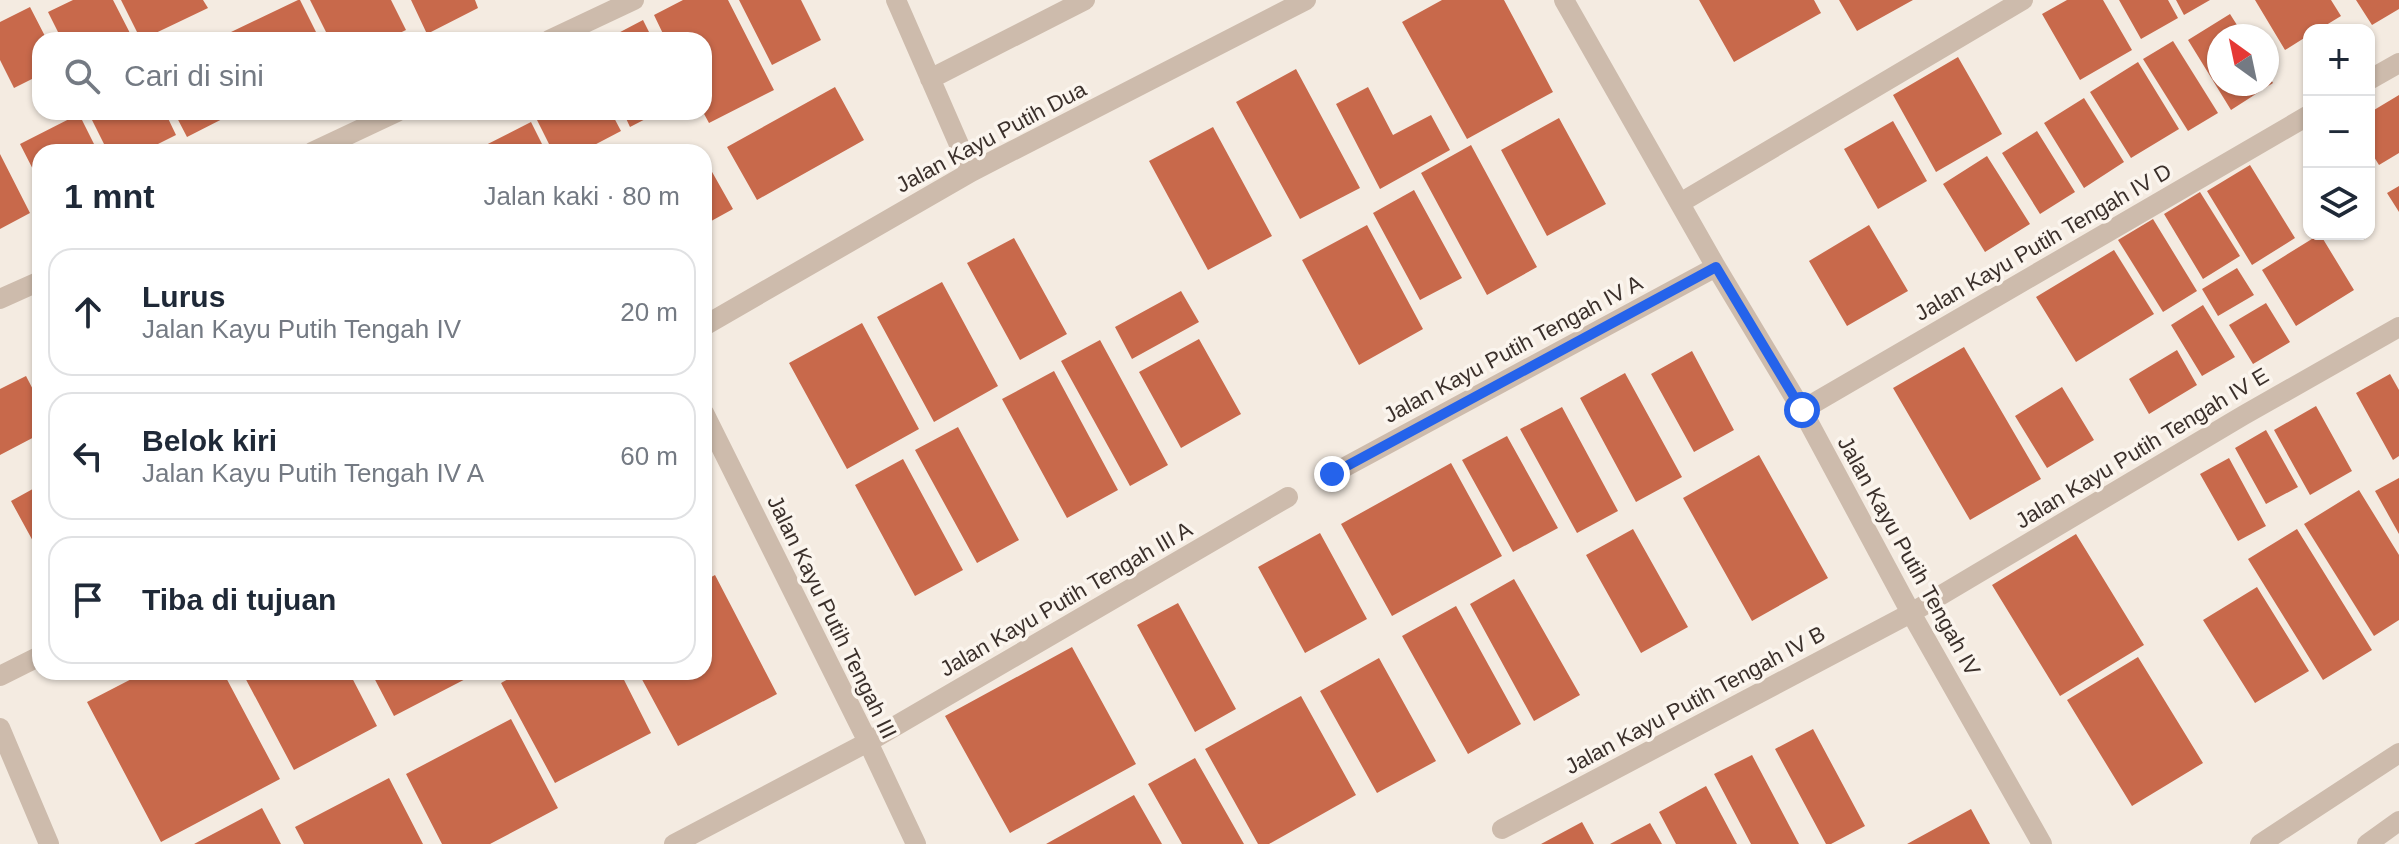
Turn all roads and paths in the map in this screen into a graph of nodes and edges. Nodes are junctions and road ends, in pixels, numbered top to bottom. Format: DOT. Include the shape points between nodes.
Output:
graph roads {
  1 [pos="634,0"];
  2 [pos="896,0"];
  3 [pos="1085,0"];
  4 [pos="1306,0"];
  5 [pos="1564,0"];
  6 [pos="2023,0"];
  7 [pos="566,32"];
  8 [pos="2399,63"];
  9 [pos="2375,77"];
  10 [pos="930,79"];
  11 [pos="2303,118"];
  12 [pos="380,120"];
  13 [pos="329,144"];
  14 [pos="971,172"];
  15 [pos="1680,203"];
  16 [pos="1716,267"];
  17 [pos="32,285"];
  18 [pos="0,299"];
  19 [pos="712,321"];
  20 [pos="2399,327"];
  21 [pos="1802,410"];
  22 [pos="712,429"];
  23 [pos="1332,474"];
  24 [pos="1288,497"];
  25 [pos="1911,613"];
  26 [pos="32,660"];
  27 [pos="0,676"];
  28 [pos="0,728"];
  29 [pos="868,742"];
  30 [pos="2399,753"];
  31 [pos="2399,821"];
  32 [pos="1502,829"];
  33 [pos="49,844"];
  34 [pos="674,844"];
  35 [pos="916,844"];
  36 [pos="2042,844"];
  37 [pos="2260,844"];
  38 [pos="2367,844"];
  1 -- 7 [label="street"];
  2 -- 10 [label="street"];
  3 -- 10 [label="street"];
  4 -- 14 [label="street, Jalan Kayu Putih Dua"];
  5 -- 15 [label="street, Jalan Kayu Putih Tengah IV"];
  6 -- 15 [label="street"];
  8 -- 9 [label="street"];
  10 -- 14 [label="street"];
  11 -- 21 [label="street, Jalan Kayu Putih Tengah IV D"];
  12 -- 13 [label="street"];
  14 -- 19 [label="street, Jalan Kayu Putih Dua"];
  15 -- 16 [label="street, Jalan Kayu Putih Tengah IV"];
  16 -- 21 [label="street, Jalan Kayu Putih Tengah IV"];
  16 -- 23 [label="street, Jalan Kayu Putih Tengah IV A"];
  17 -- 18 [label="street"];
  20 -- 25 [label="street, Jalan Kayu Putih Tengah IV E"];
  21 -- 25 [label="street, Jalan Kayu Putih Tengah IV"];
  22 -- 29 [label="street, Jalan Kayu Putih Tengah III"];
  24 -- 29 [label="street, Jalan Kayu Putih Tengah III A"];
  25 -- 32 [label="street, Jalan Kayu Putih Tengah IV B"];
  25 -- 36 [label="street, Jalan Kayu Putih Tengah IV"];
  26 -- 27 [label="street"];
  28 -- 33 [label="street"];
  29 -- 34 [label="street, Jalan Kayu Putih Tengah III A"];
  29 -- 35 [label="street, Jalan Kayu Putih Tengah III"];
  30 -- 37 [label="street"];
  31 -- 38 [label="street"];
}
